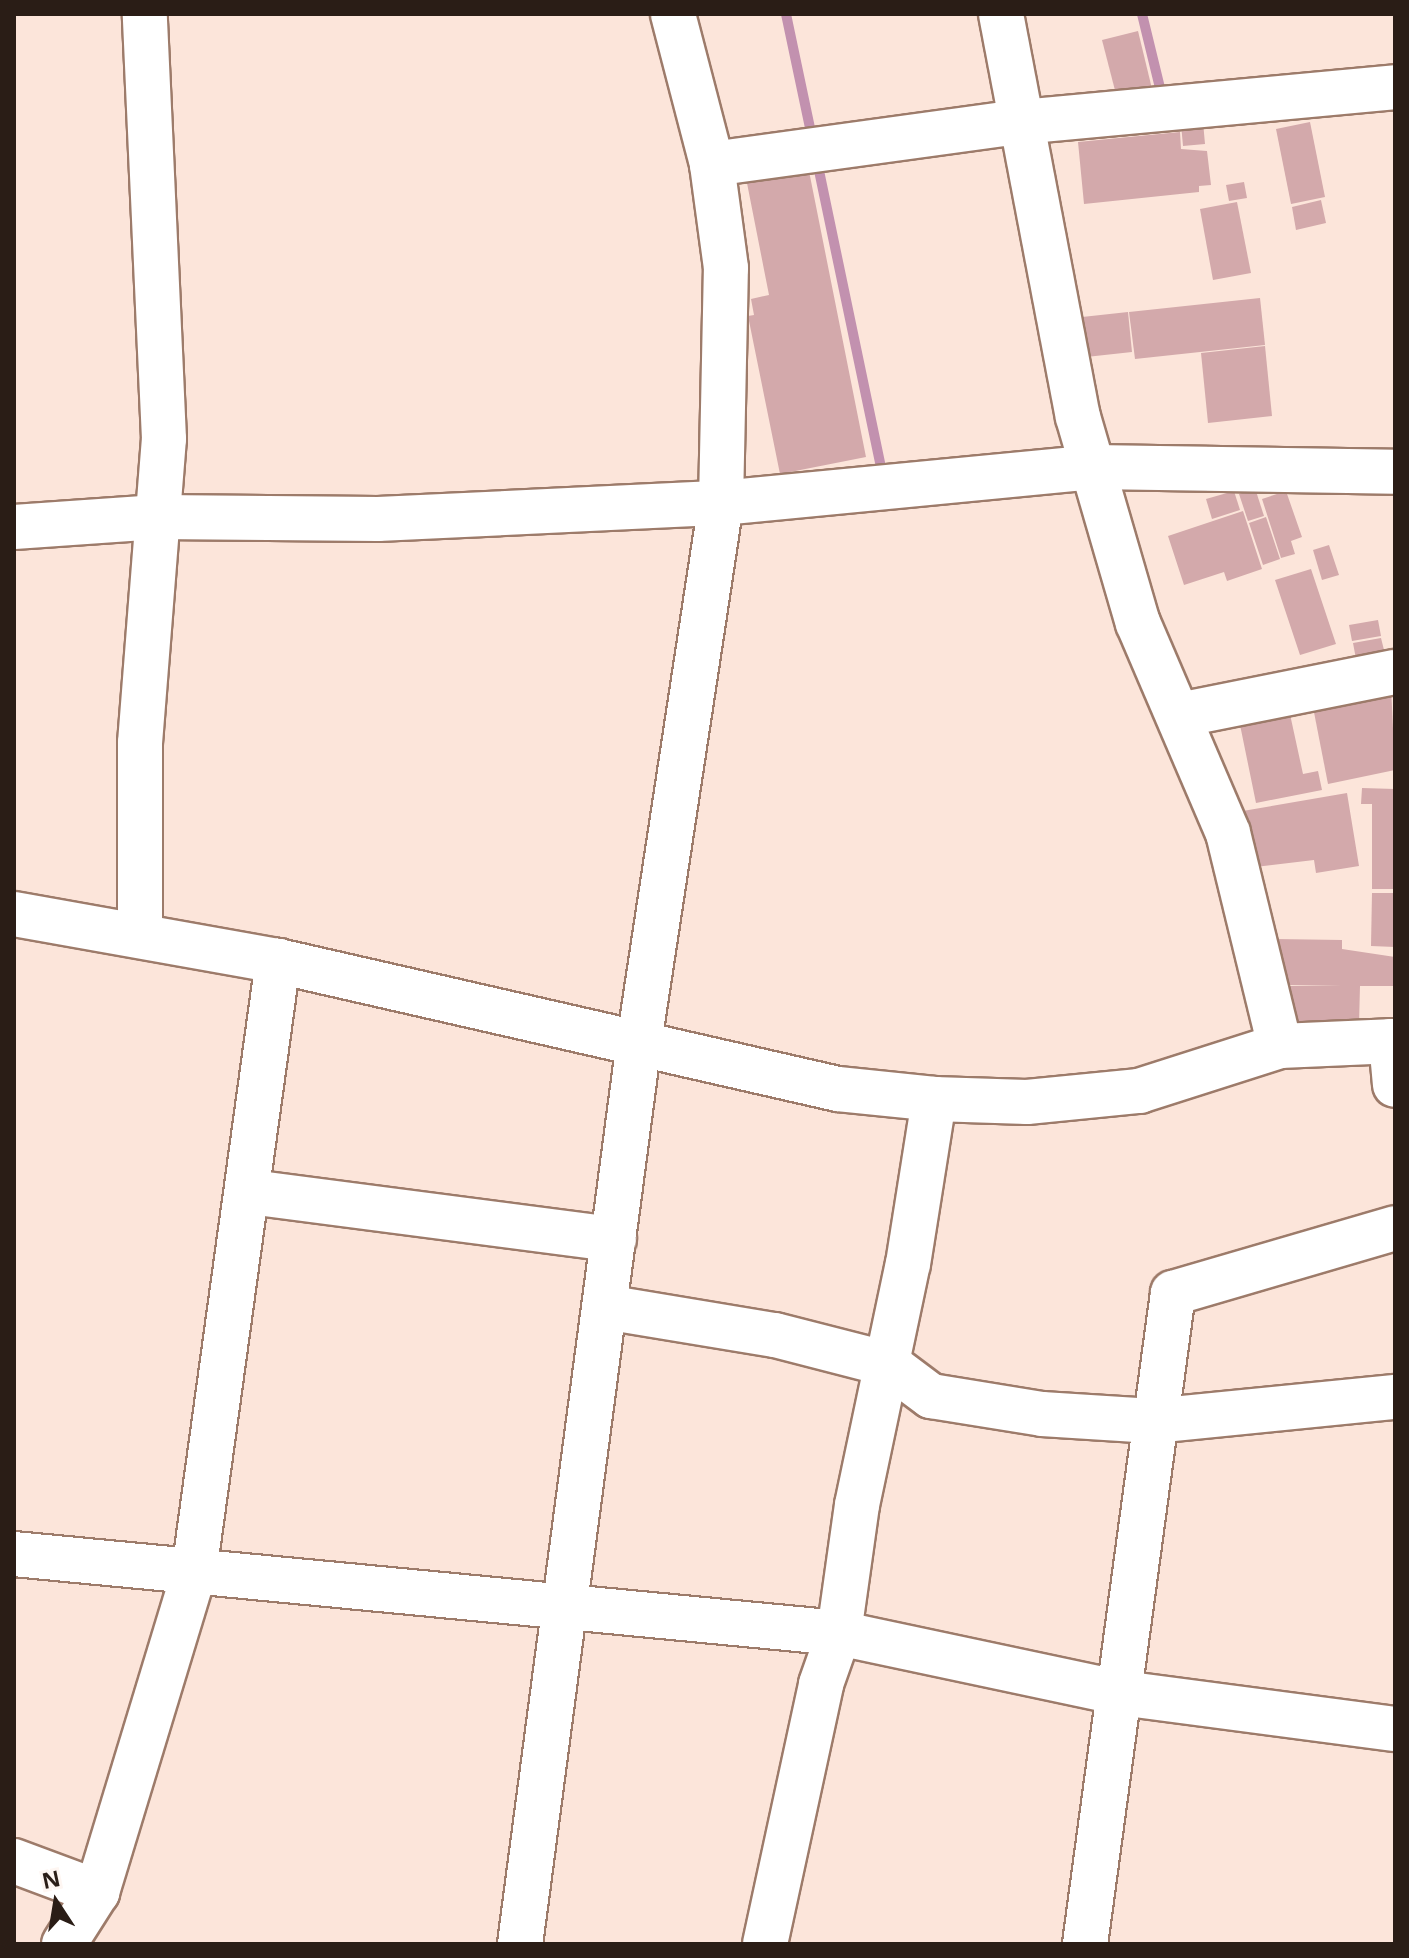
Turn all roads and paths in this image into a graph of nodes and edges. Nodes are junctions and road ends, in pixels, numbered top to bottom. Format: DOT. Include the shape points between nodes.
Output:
graph roads {
  1 [pos="145,14"];
  2 [pos="673,14"];
  3 [pos="1001,14"];
  4 [pos="1395,87"];
  5 [pos="1020,122"];
  6 [pos="712,164"];
  7 [pos="1093,467"];
  8 [pos="1395,472"];
  9 [pos="721,503"];
  10 [pos="158,517"];
  11 [pos="14,527"];
  12 [pos="1395,672"];
  13 [pos="1179,715"];
  14 [pos="14,914"];
  15 [pos="140,933"];
  16 [pos="278,961"];
  17 [pos="1393,1041"];
  18 [pos="639,1042"];
  19 [pos="1280,1046"];
  20 [pos="1395,1085"];
  21 [pos="934,1099"];
  22 [pos="250,1192"];
  23 [pos="1395,1228"];
  24 [pos="614,1239"];
  25 [pos="605,1307"];
  26 [pos="888,1364"];
  27 [pos="1395,1397"];
  28 [pos="1153,1421"];
  29 [pos="14,1554"];
  30 [pos="194,1572"];
  31 [pos="563,1608"];
  32 [pos="839,1633"];
  33 [pos="1121,1693"];
  34 [pos="1395,1729"];
  35 [pos="14,1861"];
  36 [pos="97,1892"];
  37 [pos="66,1944"];
  38 [pos="520,1944"];
  39 [pos="765,1944"];
  40 [pos="1085,1944"];
  1 -- 10 [label="street" via="164,439"];
  2 -- 6 [label="street"];
  3 -- 5 [label="street"];
  4 -- 5 [label="street"];
  5 -- 6 [label="street"];
  5 -- 7 [label="street"];
  6 -- 9 [label="street" via="726,268"];
  7 -- 8 [label="street"];
  7 -- 9 [label="street"];
  7 -- 13 [label="street" via="1138,623"];
  9 -- 10 [label="street" via="378,519"];
  9 -- 18 [label="street"];
  10 -- 11 [label="street"];
  10 -- 15 [label="street" via="140,743"];
  12 -- 13 [label="street"];
  13 -- 19 [label="street" via="1228,833"];
  14 -- 15 [label="street"];
  15 -- 16 [label="street"];
  16 -- 18 [label="street"];
  16 -- 22 [label="street"];
  17 -- 19 [label="street"];
  17 -- 20 [label="street"];
  18 -- 21 [label="street" via="838,1089"];
  18 -- 24 [label="street"];
  19 -- 21 [label="street" via="1139,1091 1027,1102"];
  21 -- 26 [label="street"];
  22 -- 24 [label="street"];
  22 -- 30 [label="street"];
  23 -- 28 [label="street" via="1173,1293"];
  24 -- 25 [label="street"];
  25 -- 26 [label="street" via="775,1335"];
  25 -- 31 [label="street"];
  26 -- 28 [label="street" via="931,1396 1042,1414"];
  26 -- 32 [label="street" via="857,1505"];
  27 -- 28 [label="street"];
  28 -- 33 [label="street"];
  29 -- 30 [label="street"];
  30 -- 31 [label="street"];
  30 -- 36 [label="street"];
  31 -- 32 [label="street"];
  31 -- 38 [label="street"];
  32 -- 33 [label="street"];
  32 -- 39 [label="street" via="821,1684"];
  33 -- 34 [label="street"];
  33 -- 40 [label="street"];
  35 -- 36 [label="street"];
  36 -- 37 [label="street"];
}
